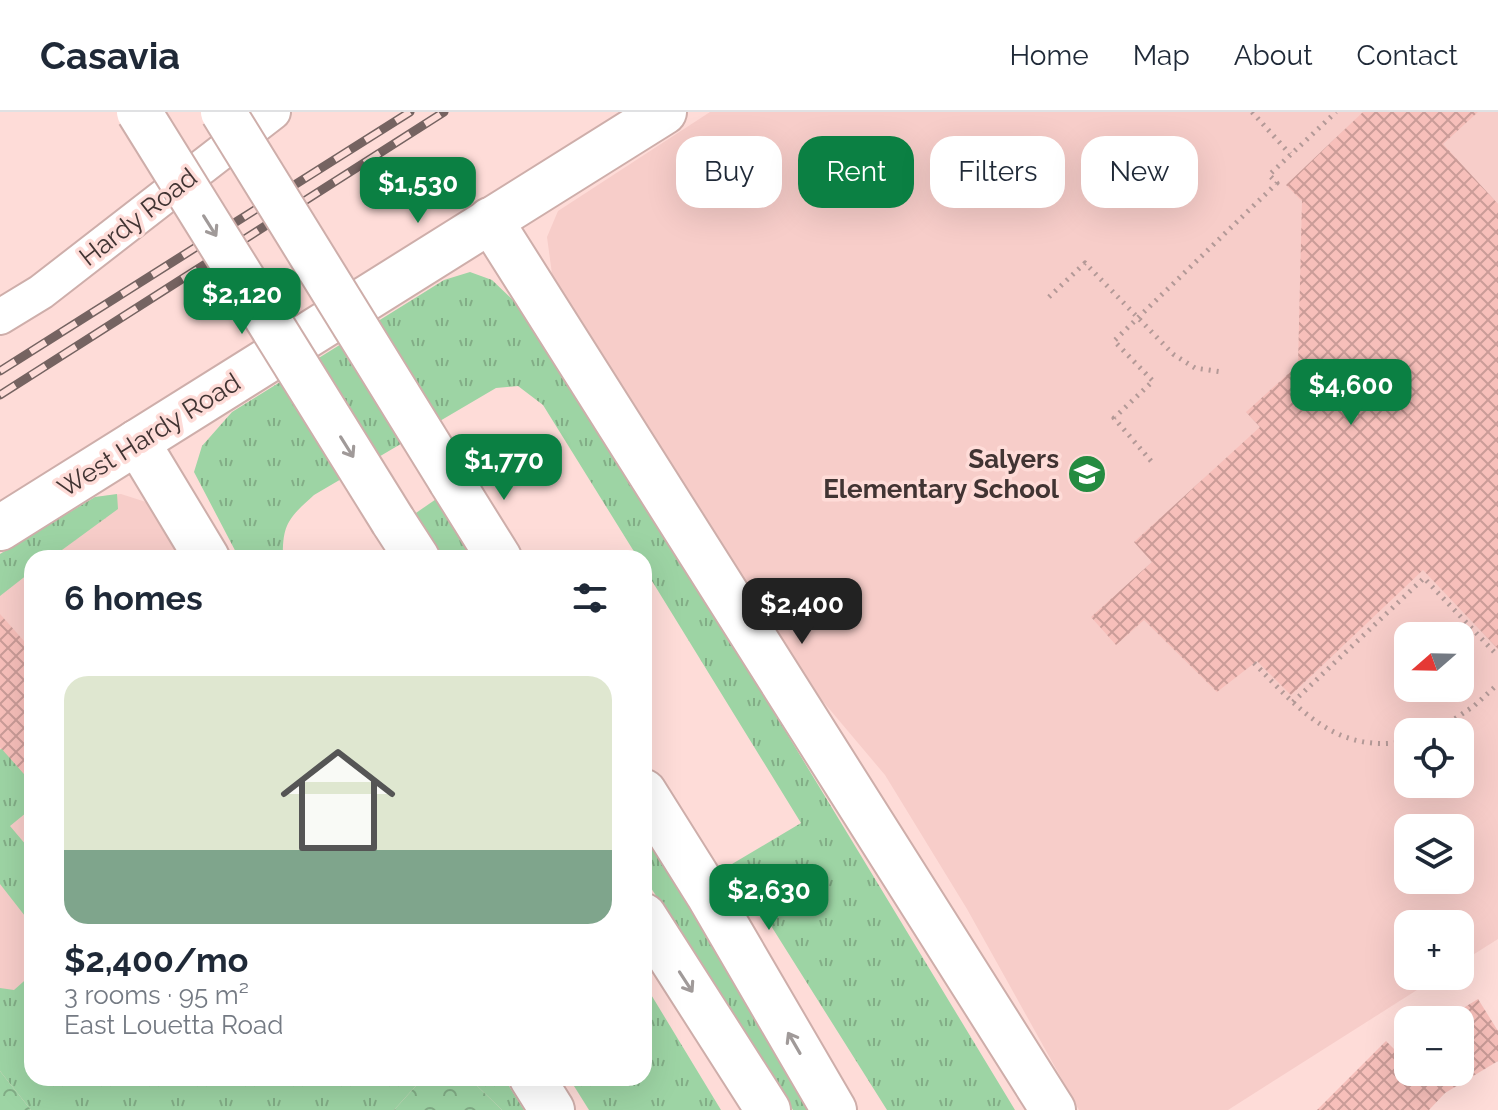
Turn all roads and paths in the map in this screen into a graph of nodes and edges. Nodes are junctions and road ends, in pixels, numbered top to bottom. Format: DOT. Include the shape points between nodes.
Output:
graph roads {
  1 [pos="139,112"];
  2 [pos="223,112"];
  3 [pos="273,112"];
  4 [pos="664,112"];
  5 [pos="1252,112"];
  6 [pos="1336,112"];
  7 [pos="1290,154"];
  8 [pos="490,220"];
  9 [pos="1049,297"];
  10 [pos="0,317"];
  11 [pos="1137,319"];
  12 [pos="1222,372"];
  13 [pos="137,442"];
  14 [pos="1151,461"];
  15 [pos="0,528"];
  16 [pos="202,550"];
  17 [pos="412,550"];
  18 [pos="494,550"];
  19 [pos="1498,656"];
  20 [pos="1254,663"];
  21 [pos="1498,684"];
  22 [pos="1293,702"];
  23 [pos="1458,718"];
  24 [pos="1394,741"];
  25 [pos="652,805"];
  26 [pos="652,929"];
  27 [pos="537,1086"];
  28 [pos="552,1110"];
  29 [pos="768,1110"];
  30 [pos="834,1110"];
  31 [pos="1053,1110"];
  1 -- 17 [label="main road, one-way, bridge"];
  2 -- 18 [label="main road, bridge"];
  3 -- 10 [label="street, Hardy Road" via="41,292"];
  4 -- 8 [label="main road, West Hardy Road"];
  5 -- 7 [label="path"];
  6 -- 7 [label="path"];
  7 -- 11 [label="path" via="1269,175 1277,183"];
  8 -- 13 [label="main road, West Hardy Road"];
  8 -- 31 [label="main road"];
  9 -- 11 [label="path" via="1085,263"];
  11 -- 12 [label="path" via="1184,362"];
  11 -- 14 [label="path" via="1114,341 1153,381 1114,418"];
  13 -- 15 [label="main road, West Hardy Road"];
  13 -- 16 [label="main road"];
  19 -- 22 [label="path" via="1424,578"];
  20 -- 22 [label="path"];
  21 -- 23 [label="path"];
  22 -- 24 [label="path" via="1318,725 1346,737"];
  30 -- 25 [label="main road, one-way"];
  26 -- 29 [label="main road, one-way"];
  27 -- 28 [label="main road"];
}
